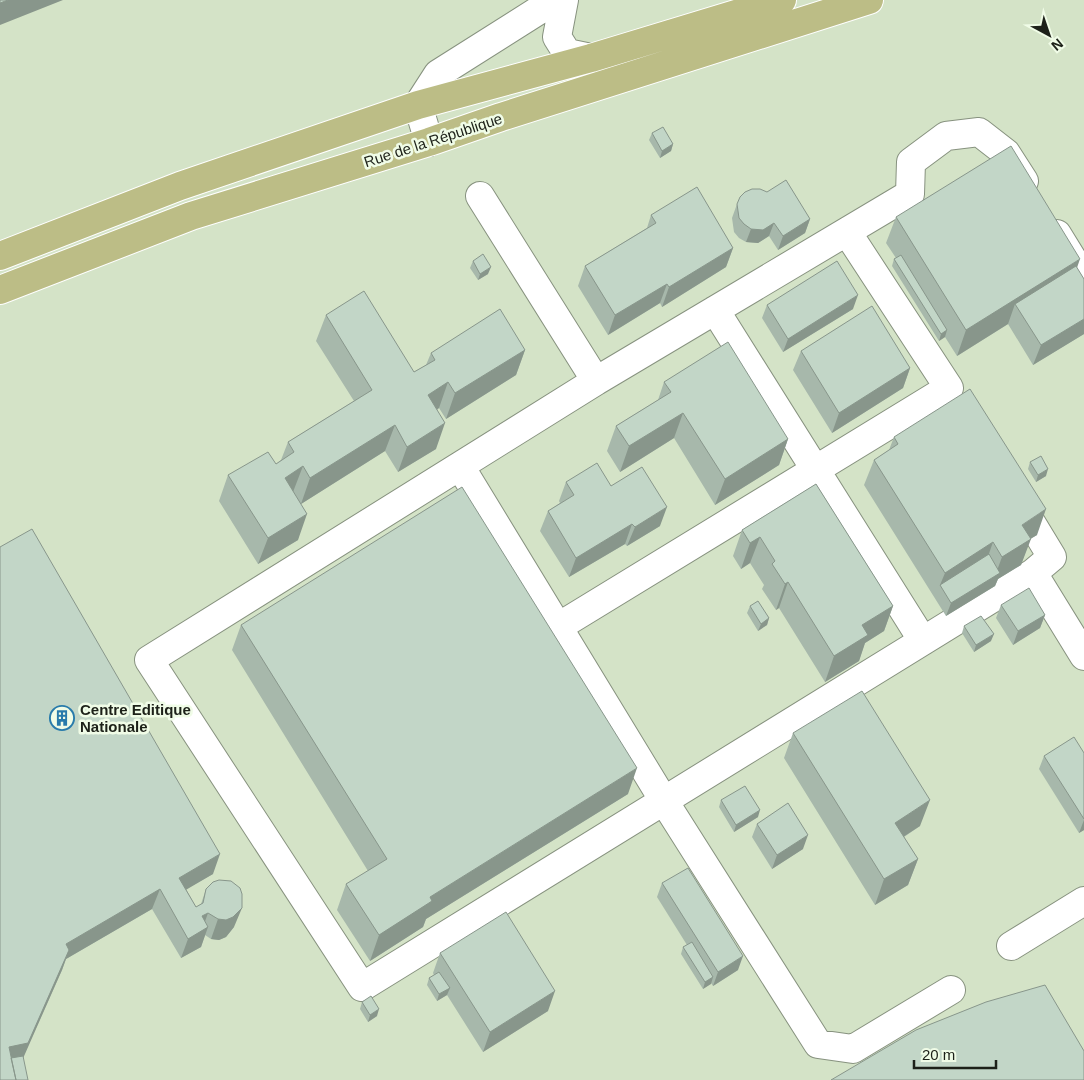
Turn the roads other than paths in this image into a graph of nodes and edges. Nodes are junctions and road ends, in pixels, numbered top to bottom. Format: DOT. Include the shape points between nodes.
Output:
graph roads {
  1 [pos="555,0"];
  2 [pos="564,0"];
  3 [pos="782,0"];
  4 [pos="869,0"];
  5 [pos="591,58"];
  6 [pos="418,105"];
  7 [pos="429,142"];
  8 [pos="480,196"];
  9 [pos="847,232"];
  10 [pos="0,256"];
  11 [pos="1084,278"];
  12 [pos="0,290"];
  13 [pos="715,310"];
  14 [pos="596,381"];
  15 [pos="460,466"];
  16 [pos="816,470"];
  17 [pos="1006,481"];
  18 [pos="1033,573"];
  19 [pos="558,627"];
  20 [pos="923,641"];
  21 [pos="1084,656"];
  22 [pos="664,801"];
  23 [pos="1084,901"];
  24 [pos="1011,946"];
  25 [pos="951,990"];
  1 -- 6 [label="street" via="438,74"];
  2 -- 5 [label="street" via="557,37 567,53"];
  3 -- 5 [label="main road"];
  4 -- 7 [label="main road, Rue de la République"];
  5 -- 6 [label="main road"];
  6 -- 7 [label="street"];
  6 -- 10 [label="main road" via="180,186"];
  7 -- 12 [label="main road, Rue de la République" via="191,216"];
  8 -- 14 [label="street"];
  9 -- 11 [label="street" via="910,194 911,162 946,136 979,132 1006,153"];
  9 -- 13 [label="street"];
  9 -- 16 [label="street" via="954,397"];
  13 -- 14 [label="street"];
  13 -- 16 [label="street"];
  14 -- 15 [label="street"];
  15 -- 19 [label="street"];
  15 -- 22 [label="street" via="149,660 362,987"];
  16 -- 19 [label="street"];
  16 -- 20 [label="street"];
  17 -- 18 [label="street" via="1052,557"];
  18 -- 20 [label="street"];
  18 -- 21 [label="street"];
  19 -- 22 [label="street"];
  20 -- 22 [label="street"];
  22 -- 25 [label="street" via="818,1044 853,1048"];
  23 -- 24 [label="street"];
}
